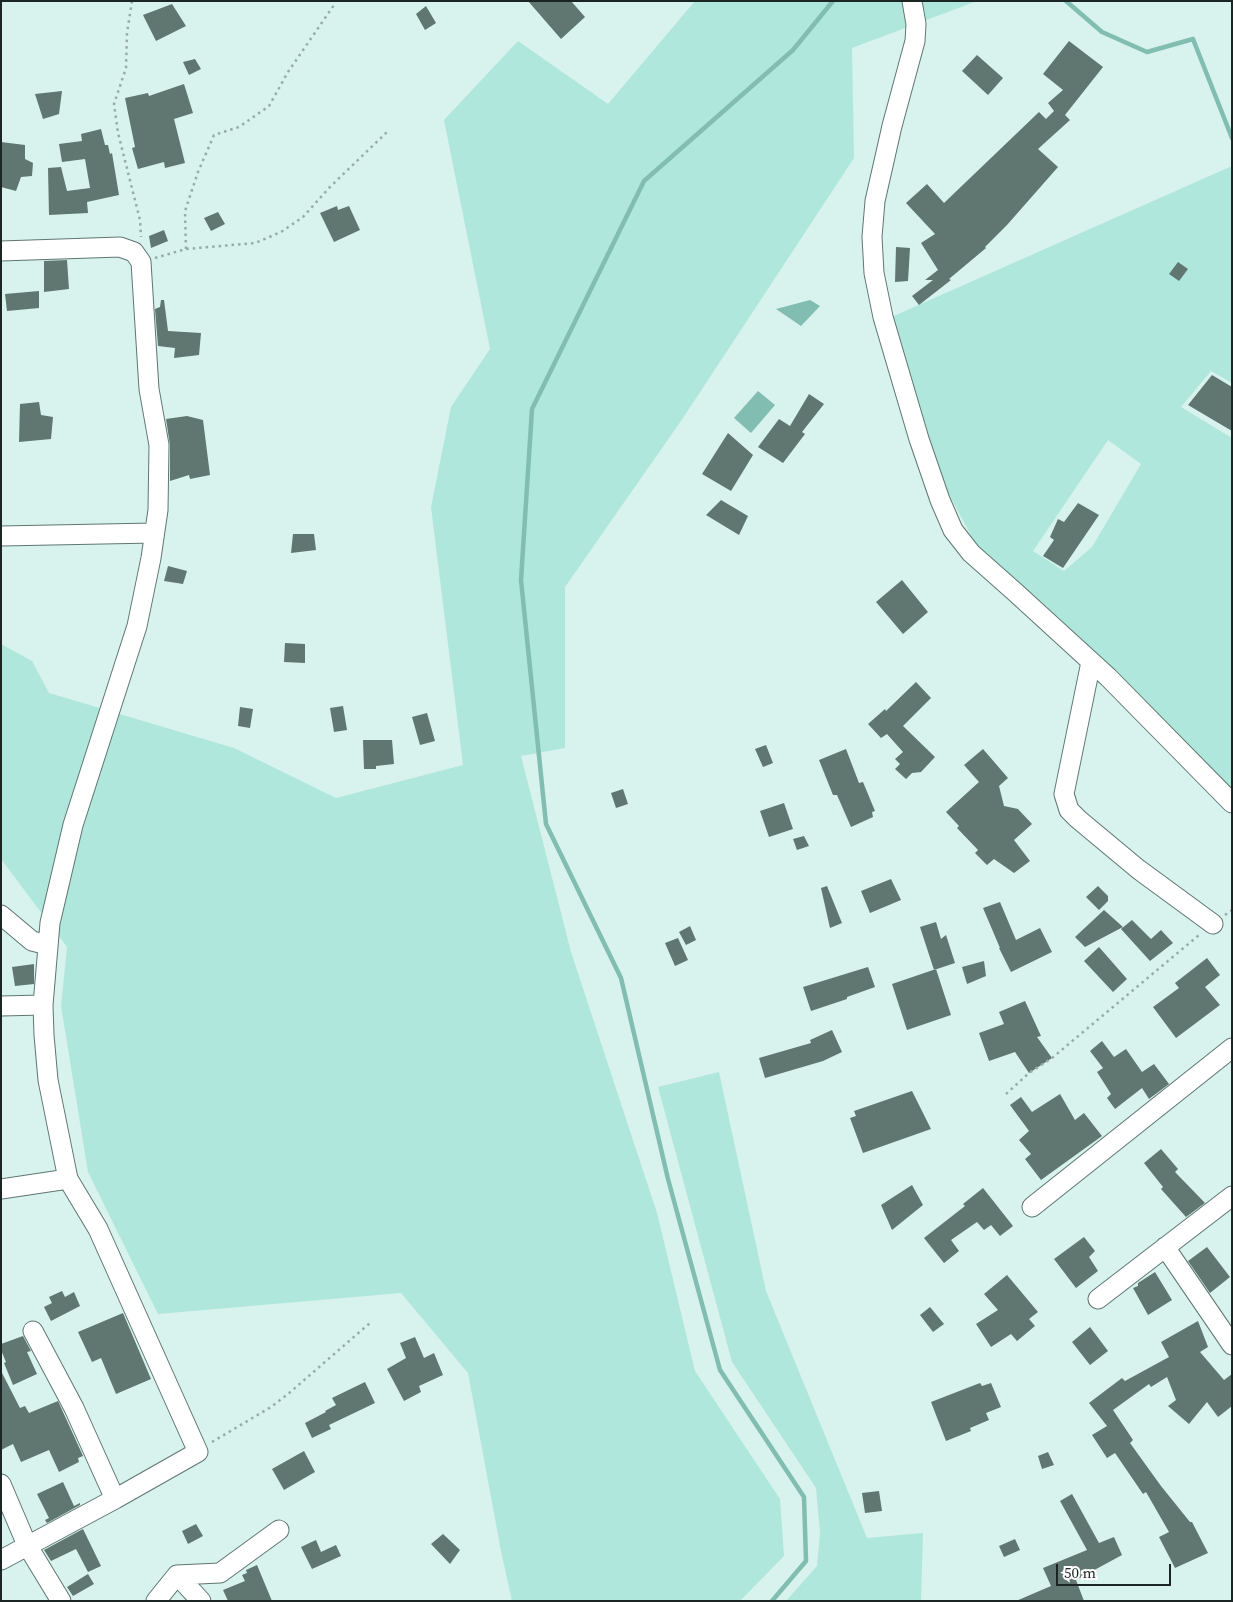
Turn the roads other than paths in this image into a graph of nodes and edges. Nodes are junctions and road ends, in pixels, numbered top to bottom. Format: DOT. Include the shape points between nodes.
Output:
graph roads {
  1 [pos="912,1"];
  2 [pos="1,251"];
  3 [pos="154,533"];
  4 [pos="1,536"];
  5 [pos="1091,662"];
  6 [pos="1232,804"];
  7 [pos="1,915"];
  8 [pos="1213,924"];
  9 [pos="48,945"];
  10 [pos="43,1005"];
  11 [pos="1,1006"];
  12 [pos="1232,1048"];
  13 [pos="68,1179"];
  14 [pos="1,1189"];
  15 [pos="1232,1196"];
  16 [pos="1032,1207"];
  17 [pos="1165,1247"];
  18 [pos="1098,1298"];
  19 [pos="33,1331"];
  20 [pos="1232,1345"];
  21 [pos="1,1484"];
  22 [pos="115,1499"];
  23 [pos="279,1530"];
  24 [pos="27,1545"];
  25 [pos="1,1560"];
  26 [pos="178,1575"];
  27 [pos="61,1601"];
  28 [pos="156,1601"];
  29 [pos="201,1601"];
  1 -- 5 [label="street" via="915,41 875,200 874,273 883,317 919,439 953,530 971,553"];
  2 -- 3 [label="street" via="120,247 134,252 141,262 149,389 159,445 158,510"];
  3 -- 4 [label="street"];
  3 -- 9 [label="street" via="136,626 73,825 50,923"];
  5 -- 6 [label="street"];
  5 -- 8 [label="street" via="1064,794 1070,810 1138,870"];
  7 -- 9 [label="street" via="32,941"];
  9 -- 10 [label="street"];
  10 -- 11 [label="street"];
  10 -- 13 [label="street" via="48,1080"];
  12 -- 16 [label="street"];
  13 -- 14 [label="street"];
  13 -- 22 [label="street" via="98,1229 198,1452"];
  15 -- 17 [label="street"];
  17 -- 18 [label="street"];
  17 -- 20 [label="street"];
  19 -- 22 [label="street" via="74,1408"];
  21 -- 24 [label="street"];
  22 -- 24 [label="street"];
  23 -- 26 [label="street" via="220,1573"];
  24 -- 25 [label="street"];
  24 -- 27 [label="street"];
  26 -- 28 [label="street"];
  26 -- 29 [label="street"];
}
